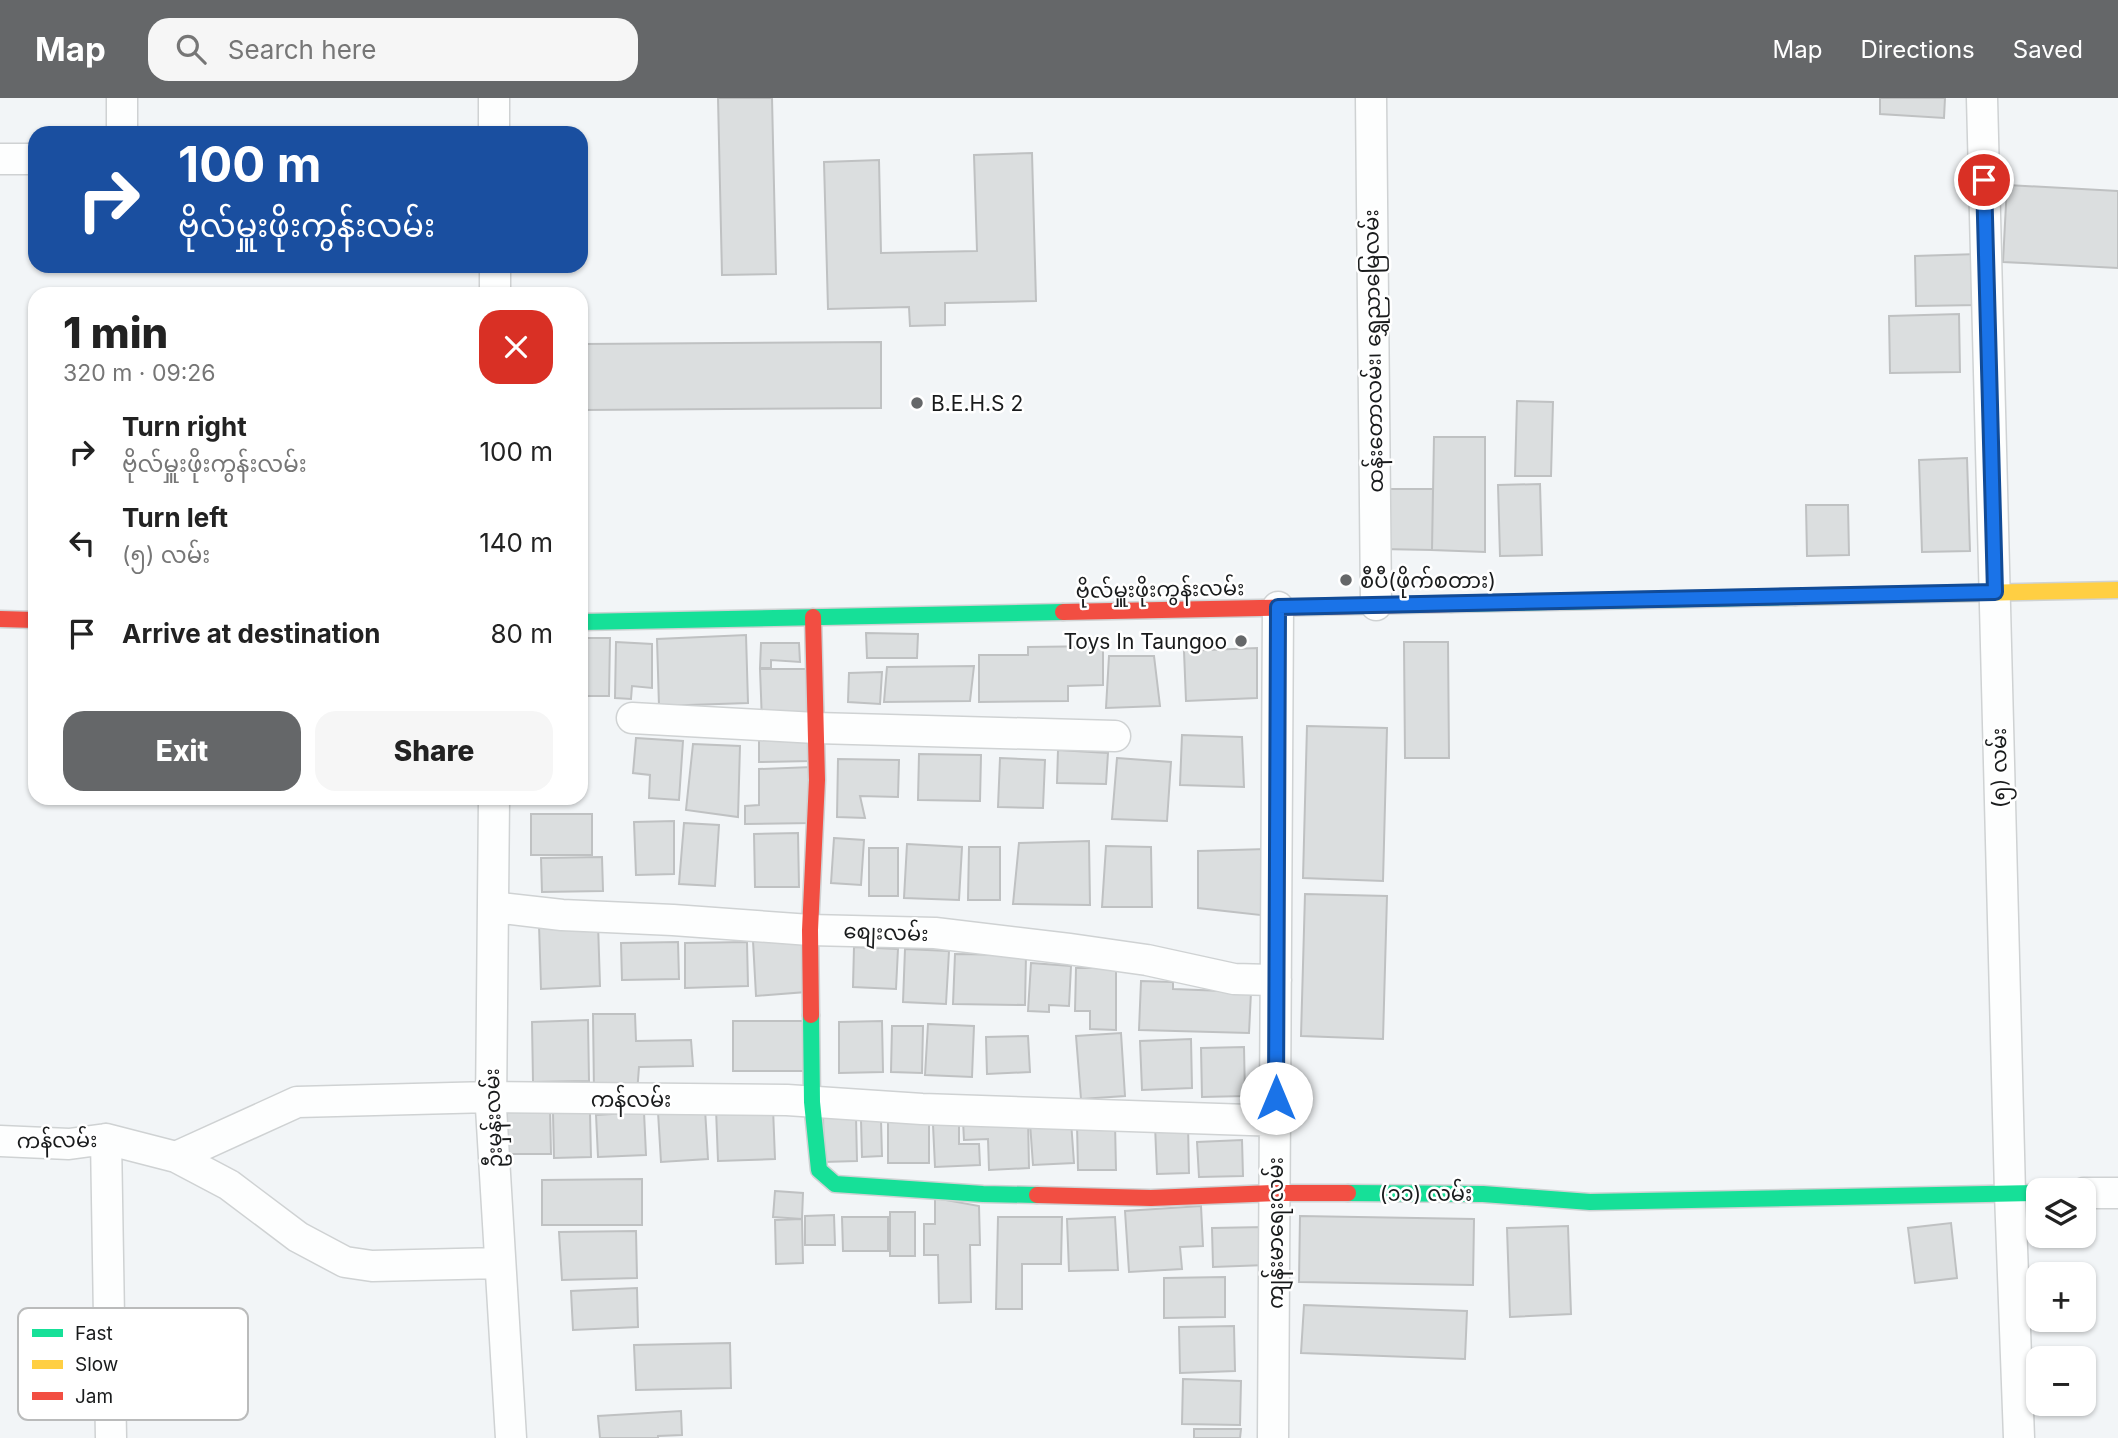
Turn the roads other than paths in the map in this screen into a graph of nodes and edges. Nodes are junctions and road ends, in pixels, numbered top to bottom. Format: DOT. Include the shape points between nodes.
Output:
graph roads {
  1 [pos="122,98"];
  2 [pos="494,98"];
  3 [pos="1371,98"];
  4 [pos="1982,98"];
  5 [pos="122,126"];
  6 [pos="494,126"];
  7 [pos="0,159"];
  8 [pos="28,159"];
  9 [pos="2118,590"];
  10 [pos="1995,592"];
  11 [pos="1376,605"];
  12 [pos="1278,607"];
  13 [pos="813,617"];
  14 [pos="0,619"];
  15 [pos="28,620"];
  16 [pos="588,622"];
  17 [pos="632,718"];
  18 [pos="816,728"];
  19 [pos="1115,736"];
  20 [pos="494,805"];
  21 [pos="493,907"];
  22 [pos="810,930"];
  23 [pos="1276,980"];
  24 [pos="491,1097"];
  25 [pos="812,1102"];
  26 [pos="1276,1121"];
  27 [pos="106,1139"];
  28 [pos="0,1141"];
  29 [pos="176,1157"];
  30 [pos="1275,1193"];
  31 [pos="2024,1193"];
  32 [pos="2096,1193"];
  33 [pos="2118,1193"];
  34 [pos="500,1263"];
  35 [pos="109,1308"];
  36 [pos="111,1420"];
  37 [pos="111,1438"];
  38 [pos="511,1438"];
  39 [pos="1273,1438"];
  40 [pos="2019,1438"];
  1 -- 5 [label="street"];
  2 -- 6 [label="street"];
  3 -- 11 [label="street, ထန်းတောလမ်း၊ ရွှေညာမြေလမ်း"];
  4 -- 10 [label="street, (၅) လမ်း"];
  7 -- 8 [label="street"];
  9 -- 10 [label="street, ဗိုလ်မှူးဖိုးကွန်းလမ်း"];
  10 -- 11 [label="street, ဗိုလ်မှူးဖိုးကွန်းလမ်း"];
  10 -- 31 [label="street, (၅) လမ်း"];
  11 -- 12 [label="street, ဗိုလ်မှူးဖိုးကွန်းလမ်း"];
  12 -- 13 [label="street, ဗိုလ်မှူးဖိုးကွန်းလမ်း"];
  12 -- 23 [label="street, ကျန်းမာရေးလမ်း"];
  13 -- 16 [label="street, ဗိုလ်မှူးဖိုးကွန်းလမ်း"];
  13 -- 18 [label="street"];
  14 -- 15 [label="street"];
  17 -- 18 [label="street"];
  18 -- 19 [label="street"];
  18 -- 22 [label="street"];
  20 -- 21 [label="street, ဦးမှန်းလမ်း"];
  21 -- 22 [label="street, စျေးလမ်း"];
  21 -- 24 [label="street, ဦးမှန်းလမ်း"];
  22 -- 23 [label="street, စျေးလမ်း" via="934,933 1069,948 1234,979"];
  22 -- 25 [label="street"];
  23 -- 26 [label="street, ကျန်းမာရေးလမ်း"];
  24 -- 25 [label="street, ကန်လမ်း"];
  24 -- 29 [label="street, ကန်လမ်း" via="297,1102"];
  24 -- 34 [label="street, ဦးမှန်းလမ်း"];
  25 -- 26 [label="street, ကန်လမ်း"];
  25 -- 30 [label="street, (၁၁) လမ်း" via="819,1170 835,1184 1151,1198"];
  26 -- 30 [label="street, ကျန်းမာရေးလမ်း"];
  27 -- 28 [label="street, ကန်လမ်း" via="69,1144"];
  27 -- 29 [label="street, ကန်လမ်း"];
  27 -- 35 [label="street"];
  29 -- 34 [label="street" via="229,1185 298,1237 345,1262 372,1266"];
  30 -- 31 [label="street, (၁၁) လမ်း" via="1483,1194 1590,1202"];
  30 -- 39 [label="street, ကျန်းမာရေးလမ်း"];
  31 -- 40 [label="street, (၅) လမ်း"];
  32 -- 33 [label="street"];
  34 -- 38 [label="street, ဦးမှန်းလမ်း"];
  36 -- 37 [label="street"];
}
